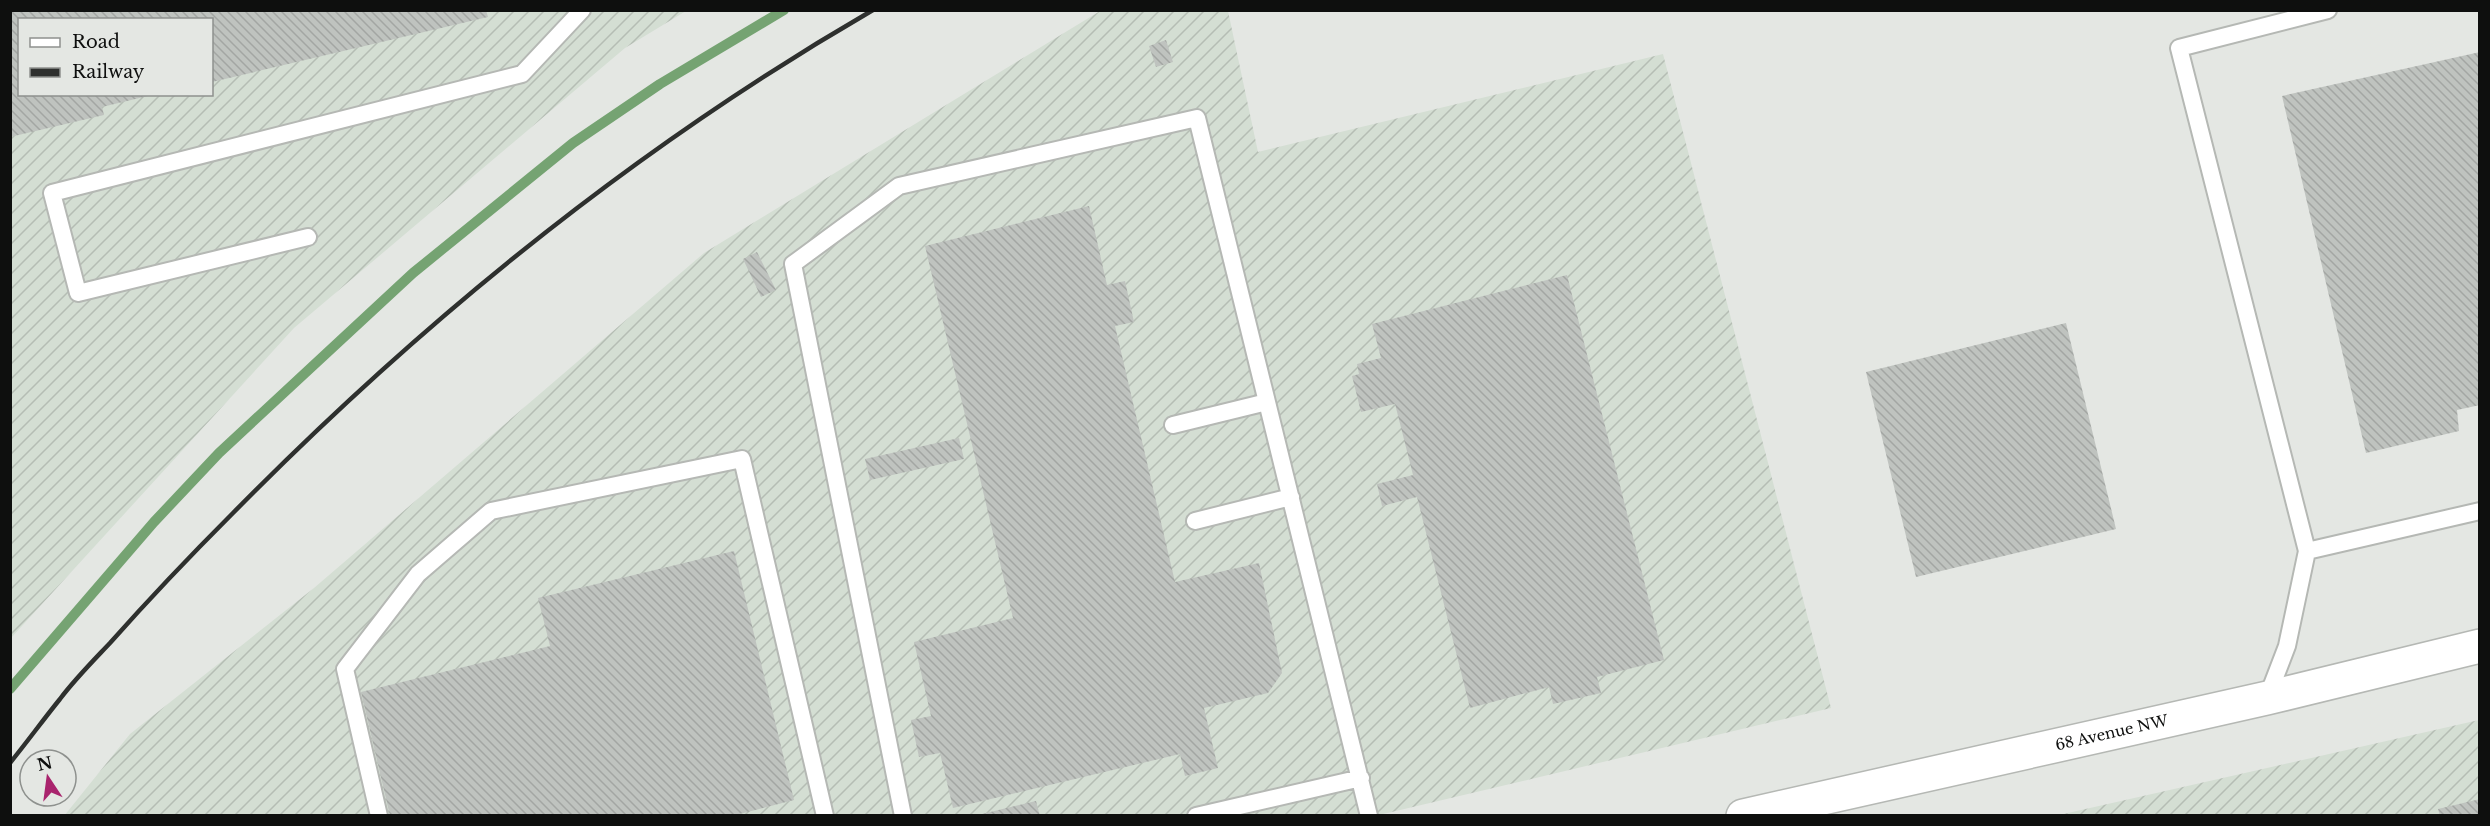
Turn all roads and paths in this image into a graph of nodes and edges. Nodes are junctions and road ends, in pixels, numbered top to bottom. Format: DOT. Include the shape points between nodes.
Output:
graph roads {
  1 [pos="582,10"];
  2 [pos="2328,10"];
  3 [pos="308,237"];
  4 [pos="1268,402"];
  5 [pos="1173,425"];
  6 [pos="1291,497"];
  7 [pos="2480,511"];
  8 [pos="1196,521"];
  9 [pos="2307,551"];
  10 [pos="2480,646"];
  11 [pos="2267,698"];
  12 [pos="1361,778"];
  13 [pos="379,816"];
  14 [pos="825,816"];
  15 [pos="903,816"];
  16 [pos="1196,816"];
  17 [pos="1370,816"];
  18 [pos="1743,816"];
  1 -- 3 [label="lane" via="522,74 52,193 78,292"];
  2 -- 9 [label="lane" via="2179,48"];
  4 -- 5 [label="lane"];
  4 -- 6 [label="lane"];
  4 -- 15 [label="lane" via="1197,118 899,186 793,264"];
  6 -- 8 [label="lane"];
  6 -- 12 [label="lane"];
  7 -- 9 [label="lane"];
  9 -- 11 [label="lane" via="2287,646"];
  10 -- 11 [label="street, 68 Avenue NW"];
  11 -- 18 [label="street, 68 Avenue NW"];
  12 -- 16 [label="lane"];
  12 -- 17 [label="lane"];
  13 -- 14 [label="lane" via="345,669 418,573 490,511 742,459"];
}
